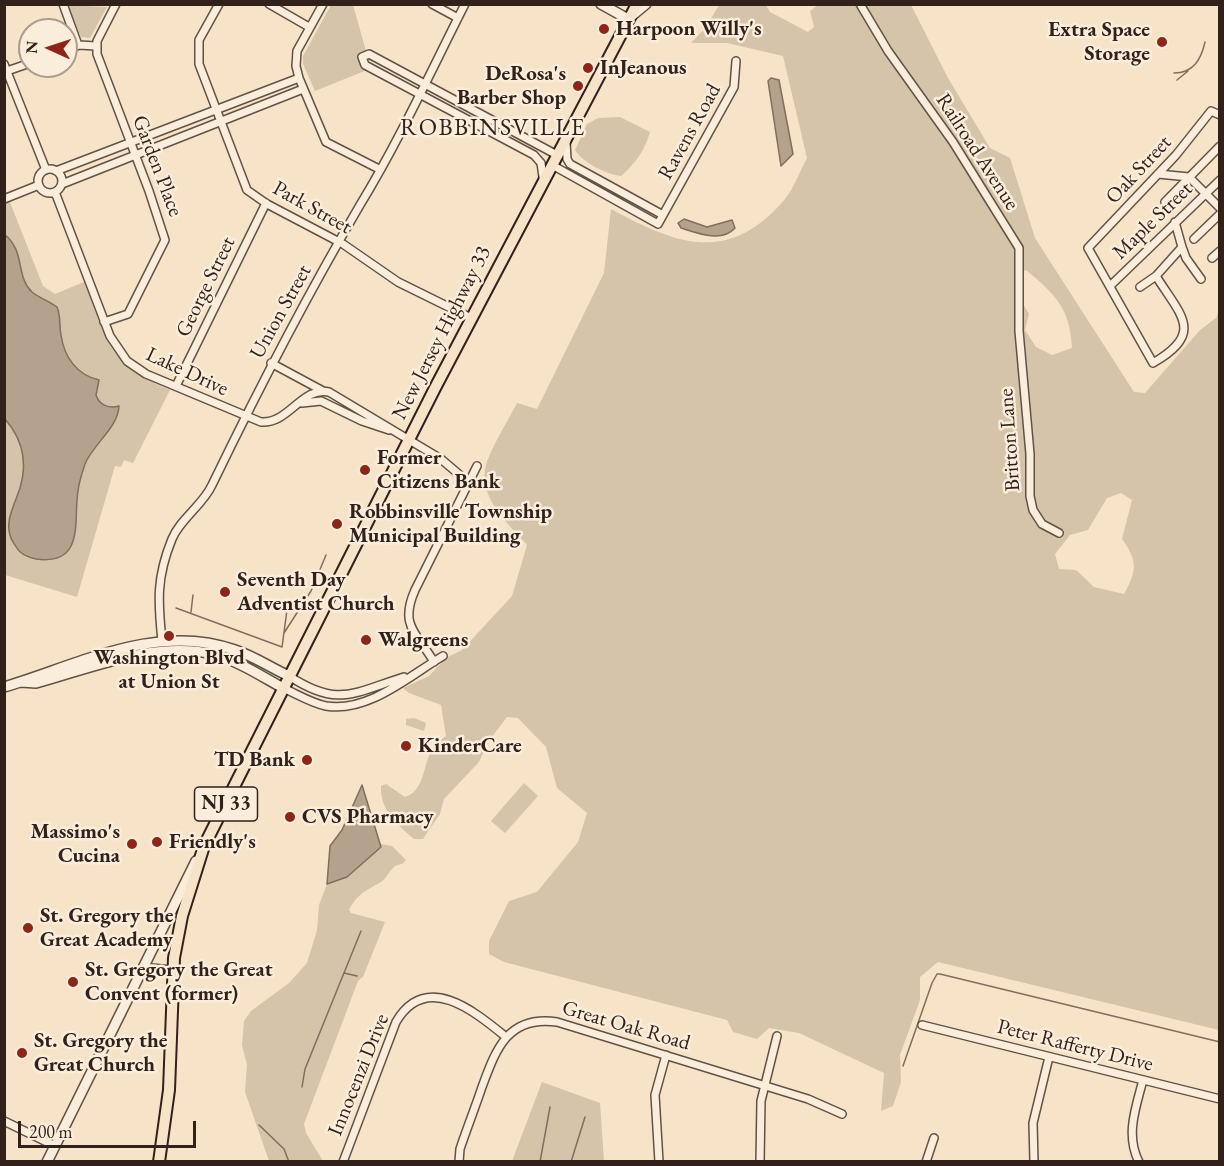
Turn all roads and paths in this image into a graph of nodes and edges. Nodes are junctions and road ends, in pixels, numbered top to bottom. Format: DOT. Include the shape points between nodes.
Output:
graph roads {
  1 [pos="219,4"];
  2 [pos="269,4"];
  3 [pos="323,4"];
  4 [pos="432,4"];
  5 [pos="465,4"];
  6 [pos="601,4"];
  7 [pos="637,4"];
  8 [pos="646,4"];
  9 [pos="860,4"];
  10 [pos="113,5"];
  11 [pos="458,18"];
  12 [pos="628,19"];
  13 [pos="309,27"];
  14 [pos="78,45"];
  15 [pos="95,46"];
  16 [pos="736,62"];
  17 [pos="6,68"];
  18 [pos="299,78"];
  19 [pos="424,84"];
  20 [pos="303,89"];
  21 [pos="419,94"];
  22 [pos="216,110"];
  23 [pos="1220,115"];
  24 [pos="220,121"];
  25 [pos="567,135"];
  26 [pos="131,142"];
  27 [pos="1220,146"];
  28 [pos="136,155"];
  29 [pos="554,160"];
  30 [pos="379,169"];
  31 [pos="46,170"];
  32 [pos="56,171"];
  33 [pos="1158,174"];
  34 [pos="1189,177"];
  35 [pos="1220,180"];
  36 [pos="62,184"];
  37 [pos="39,185"];
  38 [pos="540,186"];
  39 [pos="55,192"];
  40 [pos="1206,194"];
  41 [pos="4,199"];
  42 [pos="1165,202"];
  43 [pos="266,203"];
  44 [pos="1220,208"];
  45 [pos="1220,214"];
  46 [pos="663,215"];
  47 [pos="1175,222"];
  48 [pos="1194,239"];
  49 [pos="338,241"];
  50 [pos="1182,247"];
  51 [pos="1220,251"];
  52 [pos="1212,258"];
  53 [pos="1156,276"];
  54 [pos="1201,279"];
  55 [pos="1110,286"];
  56 [pos="1140,287"];
  57 [pos="471,318"];
  58 [pos="104,322"];
  59 [pos="1019,331"];
  60 [pos="271,363"];
  61 [pos="176,386"];
  62 [pos="323,391"];
  63 [pos="302,403"];
  64 [pos="244,417"];
  65 [pos="391,431"];
  66 [pos="410,441"];
  67 [pos="477,466"];
  68 [pos="468,482"];
  69 [pos="1059,533"];
  70 [pos="162,641"];
  71 [pos="170,651"];
  72 [pos="157,652"];
  73 [pos="443,656"];
  74 [pos="434,662"];
  75 [pos="412,675"];
  76 [pos="289,676"];
  77 [pos="21,682"];
  78 [pos="4,687"];
  79 [pos="283,688"];
  80 [pos="204,846"];
  81 [pos="172,971"];
  82 [pos="139,977"];
  83 [pos="922,1024"];
  84 [pos="506,1036"];
  85 [pos="777,1036"];
  86 [pos="666,1055"];
  87 [pos="1049,1057"];
  88 [pos="1143,1080"];
  89 [pos="764,1085"];
  90 [pos="1220,1099"];
  91 [pos="842,1114"];
  92 [pos="4,1121"];
  93 [pos="934,1138"];
  94 [pos="55,1146"];
  95 [pos="47,1161"];
  96 [pos="159,1161"];
  97 [pos="343,1161"];
  98 [pos="459,1161"];
  99 [pos="659,1161"];
  100 [pos="760,1161"];
  101 [pos="926,1161"];
  102 [pos="1034,1161"];
  103 [pos="1139,1161"];
  1 -- 22 [label="street, Park Street" via="198,48 199,64"];
  2 -- 13 [label="street"];
  3 -- 13 [label="street"];
  4 -- 11 [label="street"];
  5 -- 11 [label="street, Union Street"];
  6 -- 12 [label="street"];
  7 -- 12 [label="main road, New Jersey Highway 33 / NJ 33"];
  8 -- 12 [label="street"];
  9 -- 59 [label="street, Railroad Avenue" via="1019,248"];
  10 -- 15 [label="street"];
  11 -- 19 [label="street, Union Street"];
  12 -- 25 [label="main road, New Jersey Highway 33 / NJ 33"];
  13 -- 18 [label="street" via="295,58"];
  14 -- 15 [label="street"];
  15 -- 26 [label="street, Garden Place"];
  16 -- 46 [label="street, Ravens Road" via="734,87"];
  17 -- 31 [label="street"];
  18 -- 20 [label="street"];
  18 -- 22 [label="street"];
  19 -- 21 [label="street, Union Street"];
  19 -- 21 [label="street" via="369,54 362,57 364,64"];
  19 -- 29 [label="street"];
  20 -- 24 [label="street"];
  20 -- 30 [label="street" via="326,142"];
  21 -- 30 [label="street, Union Street"];
  21 -- 38 [label="street" via="534,155 543,170"];
  22 -- 24 [label="street, Park Street"];
  22 -- 26 [label="street"];
  23 -- 33 [label="street, Oak Street" via="1211,111"];
  24 -- 28 [label="street"];
  24 -- 43 [label="street, Park Street" via="247,190"];
  25 -- 29 [label="main road, New Jersey Highway 33 / NJ 33"];
  25 -- 46 [label="street" via="570,164"];
  26 -- 28 [label="street, Garden Place"];
  26 -- 32 [label="street"];
  27 -- 34 [label="street"];
  28 -- 36 [label="street"];
  28 -- 58 [label="street, Garden Place" via="163,229 164,243 128,314"];
  29 -- 38 [label="main road, New Jersey Highway 33 / NJ 33"];
  29 -- 46 [label="street" via="658,224"];
  30 -- 49 [label="street, Union Street"];
  31 -- 32 [label="street"];
  31 -- 37 [label="street" via="39,176"];
  32 -- 36 [label="street"];
  33 -- 34 [label="street"];
  33 -- 55 [label="street, Oak Street" via="1088,248"];
  34 -- 40 [label="street"];
  34 -- 42 [label="street"];
  35 -- 40 [label="street, Maple Street"];
  36 -- 39 [label="street"];
  37 -- 39 [label="street" via="46,193"];
  37 -- 41 [label="street"];
  38 -- 57 [label="main road, New Jersey Highway 33 / NJ 33"];
  39 -- 58 [label="street, Lake Drive"];
  40 -- 44 [label="street"];
  40 -- 47 [label="street, Maple Street"];
  43 -- 49 [label="street, Park Street"];
  43 -- 61 [label="street, George Street"];
  45 -- 48 [label="street"];
  47 -- 50 [label="street"];
  47 -- 55 [label="street, Maple Street"];
  49 -- 57 [label="street, Park Street" via="398,282"];
  49 -- 60 [label="street, Union Street"];
  50 -- 53 [label="street"];
  50 -- 54 [label="street"];
  51 -- 52 [label="street"];
  53 -- 55 [label="street" via="1182,320 1184,331 1176,349 1153,363"];
  53 -- 56 [label="street"];
  57 -- 66 [label="main road, New Jersey Highway 33 / NJ 33"];
  58 -- 61 [label="street, Lake Drive" via="113,343 128,361 146,374"];
  59 -- 69 [label="street, Britton Lane" via="1030,496 1042,524"];
  60 -- 62 [label="street"];
  60 -- 64 [label="street, Union Street"];
  61 -- 64 [label="street, Lake Drive"];
  62 -- 63 [label="street, Lake Drive" via="305,397"];
  62 -- 65 [label="street" via="358,407"];
  63 -- 64 [label="street, Lake Drive" via="271,422"];
  63 -- 65 [label="street" via="321,401"];
  64 -- 70 [label="street, Union Street" via="208,494 172,538 158,587"];
  65 -- 66 [label="street"];
  66 -- 68 [label="street" via="441,459"];
  66 -- 76 [label="main road, New Jersey Highway 33 / NJ 33"];
  67 -- 68 [label="street"];
  68 -- 74 [label="street" via="407,612 409,627"];
  70 -- 71 [label="street"];
  70 -- 72 [label="street"];
  70 -- 76 [label="street" via="212,644 236,650"];
  70 -- 77 [label="street" via="102,655"];
  71 -- 72 [label="street"];
  71 -- 79 [label="street" via="213,655"];
  72 -- 77 [label="street" via="36,683"];
  73 -- 74 [label="street"];
  74 -- 75 [label="street"];
  75 -- 76 [label="street" via="358,693 334,696 316,692"];
  75 -- 79 [label="street" via="383,693 340,707 316,704"];
  76 -- 79 [label="main road, New Jersey Highway 33 / NJ 33"];
  77 -- 78 [label="street"];
  79 -- 80 [label="main road, New Jersey Highway 33 / NJ 33"];
  80 -- 81 [label="main road, New Jersey Highway 33 / NJ 33" via="182,916"];
  80 -- 82 [label="street"];
  81 -- 82 [label="street" via="151,969"];
  81 -- 96 [label="main road, New Jersey Highway 33 / NJ 33" via="169,1090"];
  82 -- 94 [label="street"];
  83 -- 87 [label="street, Peter Rafferty Drive"];
  84 -- 86 [label="street, Great Oak Road" via="530,1022 549,1021"];
  84 -- 97 [label="street, Innocenzi Drive" via="452,1000 427,997 412,1004 396,1022"];
  84 -- 98 [label="street" via="493,1057"];
  85 -- 89 [label="street"];
  86 -- 89 [label="street, Great Oak Road"];
  86 -- 99 [label="street" via="655,1095"];
  87 -- 88 [label="street, Peter Rafferty Drive"];
  87 -- 102 [label="street" via="1033,1123"];
  88 -- 90 [label="street, Peter Rafferty Drive"];
  88 -- 103 [label="street" via="1132,1130"];
  89 -- 91 [label="street, Great Oak Road"];
  89 -- 100 [label="street" via="759,1119"];
  92 -- 94 [label="street"];
  93 -- 101 [label="street"];
  94 -- 95 [label="street"];
}
